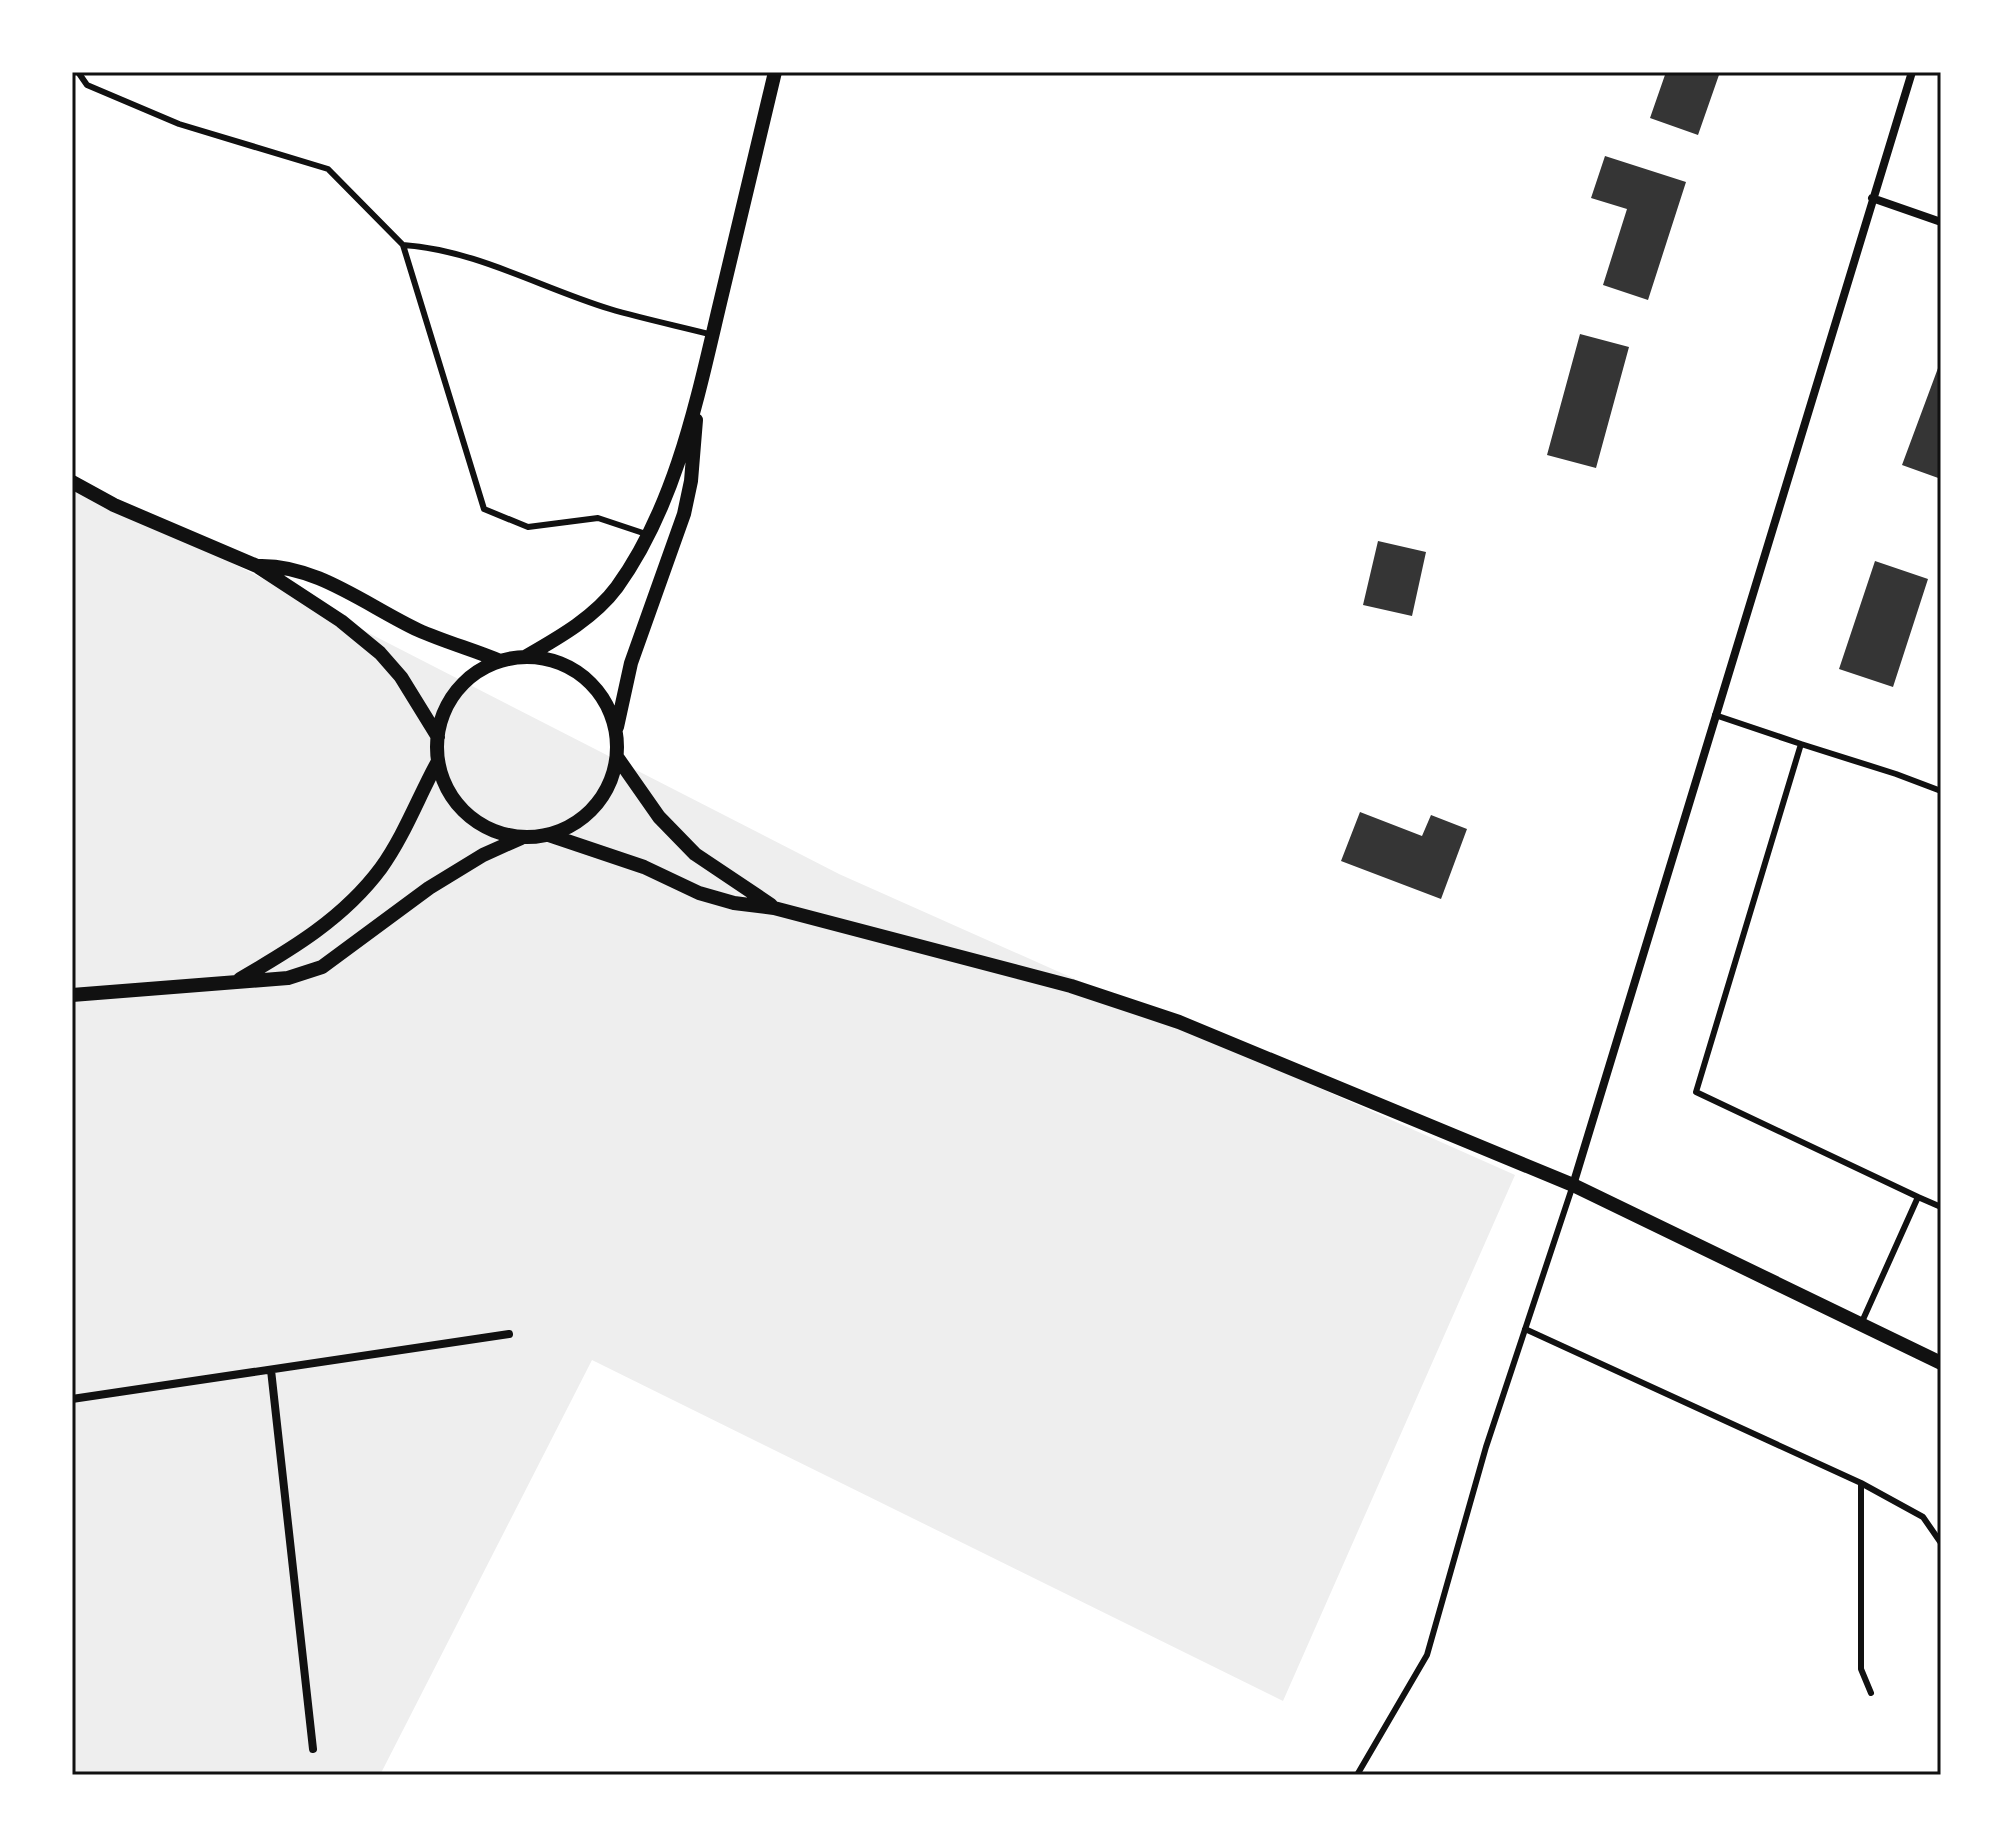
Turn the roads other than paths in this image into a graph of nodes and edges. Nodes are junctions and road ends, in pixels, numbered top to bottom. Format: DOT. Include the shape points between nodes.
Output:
graph roads {
  1 [pos="78,72"];
  2 [pos="775,72"];
  3 [pos="1912,72"];
  4 [pos="1872,198"];
  5 [pos="1941,222"];
  6 [pos="403,245"];
  7 [pos="713,335"];
  8 [pos="697,399"];
  9 [pos="72,482"];
  10 [pos="649,536"];
  11 [pos="257,566"];
  12 [pos="525,657"];
  13 [pos="500,661"];
  14 [pos="1715,715"];
  15 [pos="616,729"];
  16 [pos="438,737"];
  17 [pos="1801,744"];
  18 [pos="617,757"];
  19 [pos="437,763"];
  20 [pos="1941,791"];
  21 [pos="549,835"];
  22 [pos="522,837"];
  23 [pos="774,908"];
  24 [pos="238,981"];
  25 [pos="72,995"];
  26 [pos="1573,1185"];
  27 [pos="1918,1197"];
  28 [pos="1941,1207"];
  29 [pos="1861,1324"];
  30 [pos="1525,1329"];
  31 [pos="509,1334"];
  32 [pos="1941,1363"];
  33 [pos="271,1370"];
  34 [pos="72,1399"];
  35 [pos="1861,1483"];
  36 [pos="1941,1543"];
  37 [pos="1871,1693"];
  38 [pos="313,1749"];
  39 [pos="1357,1775"];
  1 -- 6 [label="lane" via="87,85 179,124 328,169"];
  2 -- 7 [label="street"];
  3 -- 4 [label="street"];
  4 -- 5 [label="street"];
  4 -- 14 [label="street"];
  6 -- 7 [label="lane" via="482,262 609,309"];
  6 -- 10 [label="lane" via="484,509 528,527 598,518"];
  7 -- 8 [label="street"];
  8 -- 10 [label="street"];
  8 -- 15 [label="street" via="684,514 631,663"];
  9 -- 11 [label="street"];
  10 -- 12 [label="street" via="615,590 583,621"];
  11 -- 13 [label="street" via="278,565 324,581 419,630"];
  11 -- 16 [label="street" via="380,653"];
  12 -- 13 [label="street"];
  12 -- 15 [label="street" via="556,662 584,676 599,691"];
  13 -- 16 [label="street" via="478,671 456,691"];
  14 -- 17 [label="lane"];
  14 -- 26 [label="street"];
  15 -- 18 [label="street"];
  16 -- 19 [label="street"];
  17 -- 20 [label="lane"];
  17 -- 27 [label="lane" via="1696,1092"];
  18 -- 21 [label="street" via="616,771 596,807"];
  18 -- 23 [label="street" via="659,817 695,854"];
  19 -- 22 [label="street" via="454,801 468,816 484,827"];
  19 -- 24 [label="street" via="381,868 339,914"];
  21 -- 22 [label="street"];
  21 -- 23 [label="street" via="644,867 699,893"];
  22 -- 24 [label="street" via="429,888 322,967 288,978"];
  23 -- 26 [label="street" via="1071,986 1179,1022"];
  24 -- 25 [label="street"];
  26 -- 29 [label="street"];
  26 -- 30 [label="lane"];
  27 -- 28 [label="lane"];
  27 -- 29 [label="lane"];
  29 -- 32 [label="street"];
  30 -- 35 [label="lane"];
  30 -- 39 [label="lane" via="1427,1655"];
  31 -- 33 [label="street"];
  33 -- 34 [label="street"];
  33 -- 38 [label="street"];
  35 -- 36 [label="lane" via="1923,1517"];
  35 -- 37 [label="lane" via="1861,1669"];
}
